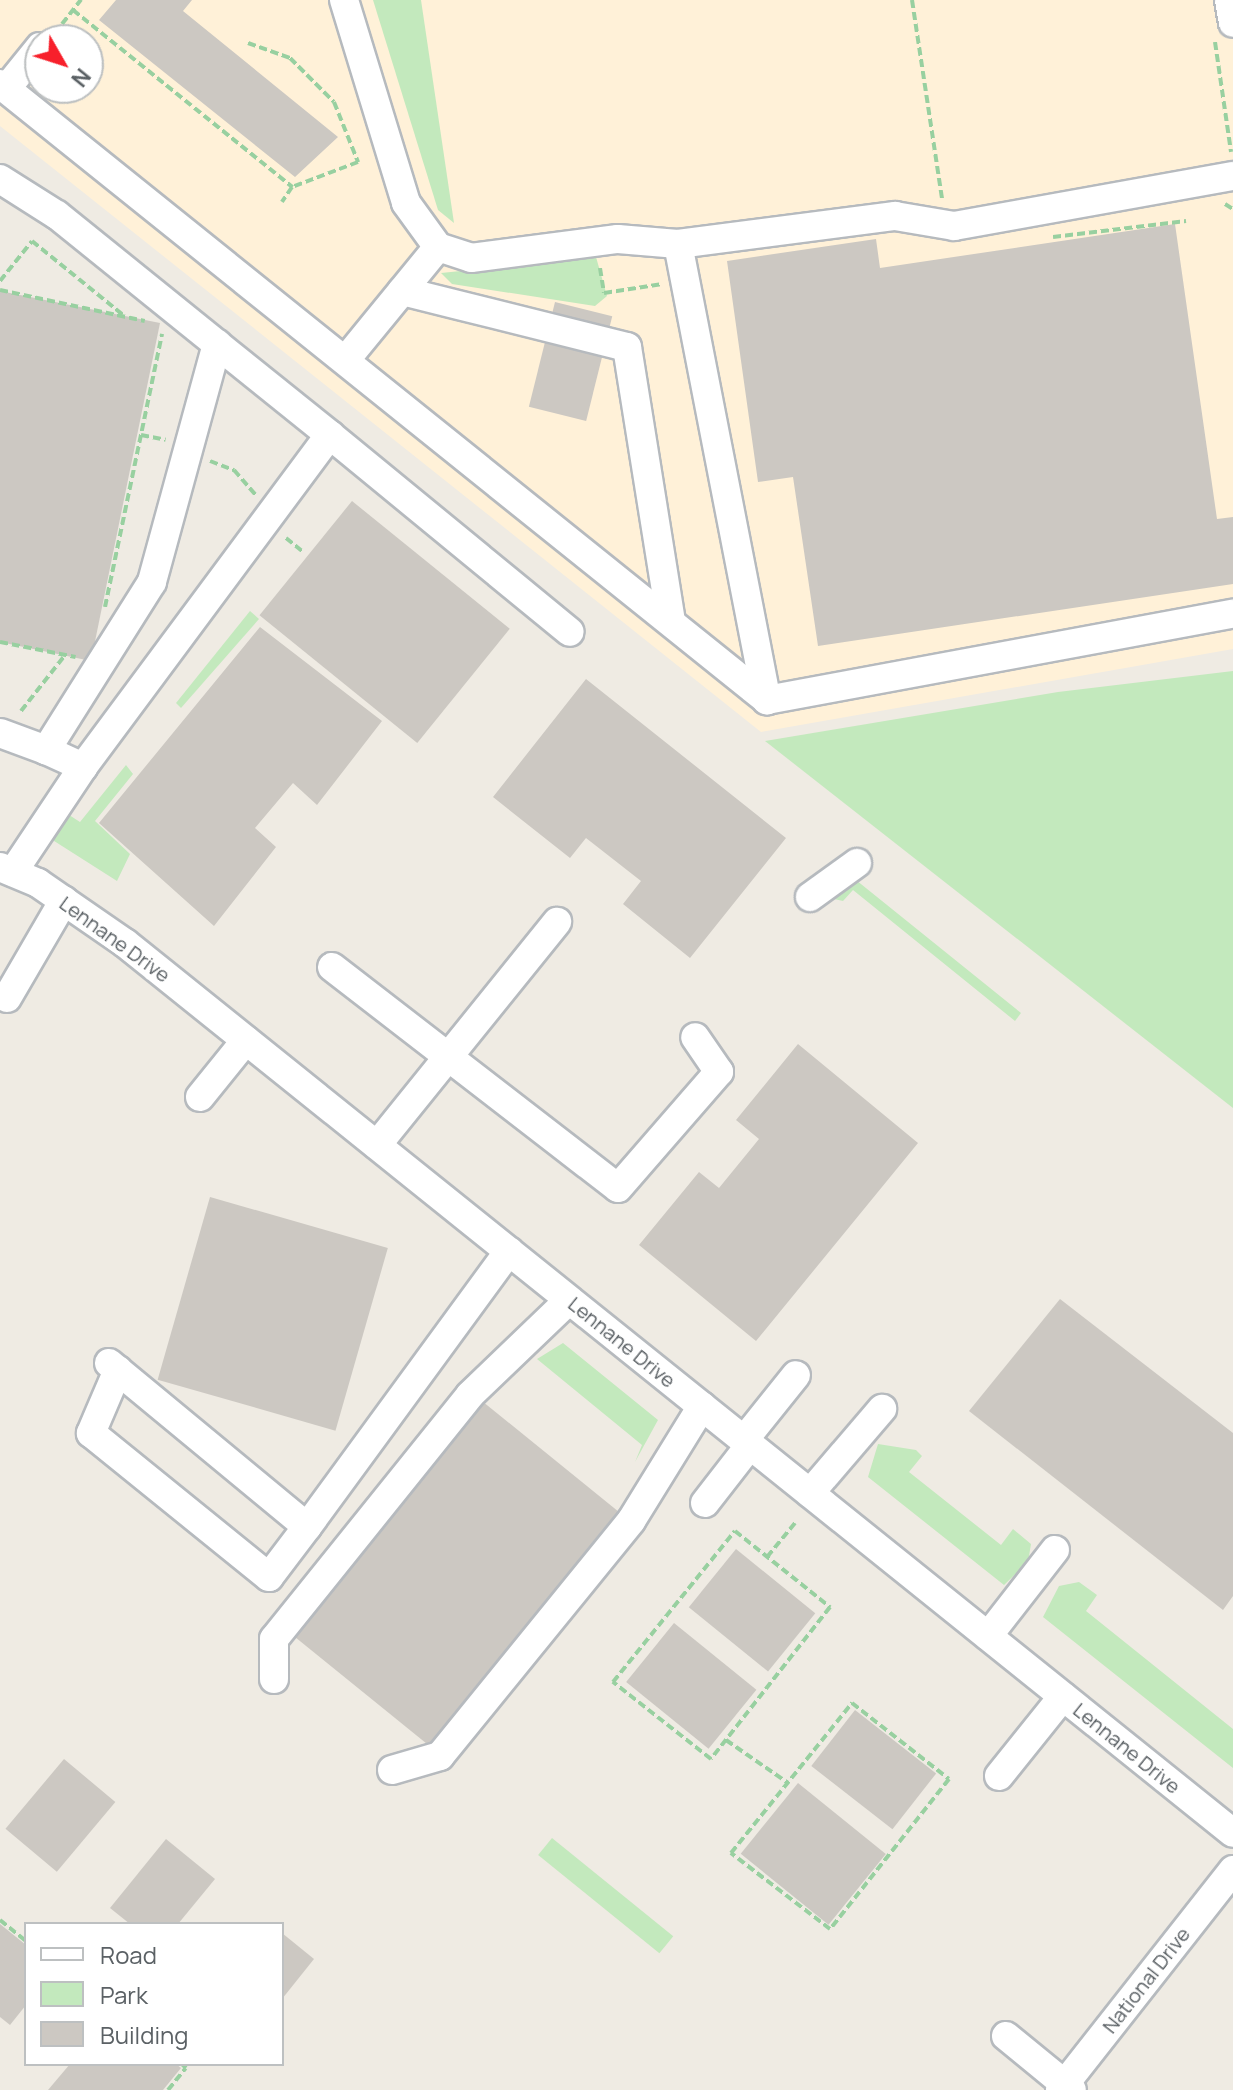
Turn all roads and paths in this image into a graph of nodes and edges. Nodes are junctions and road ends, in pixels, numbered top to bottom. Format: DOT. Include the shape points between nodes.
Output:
graph roads {
  1 [pos="81,0"];
  2 [pos="344,0"];
  3 [pos="912,0"];
  4 [pos="1229,0"];
  5 [pos="73,10"];
  6 [pos="61,24"];
  7 [pos="1223,27"];
  8 [pos="248,43"];
  9 [pos="24,64"];
  10 [pos="3,87"];
  11 [pos="1227,177"];
  12 [pos="0,179"];
  13 [pos="292,187"];
  14 [pos="282,202"];
  15 [pos="1233,209"];
  16 [pos="938,224"];
  17 [pos="678,244"];
  18 [pos="438,247"];
  19 [pos="598,254"];
  20 [pos="0,281"];
  21 [pos="664,283"];
  22 [pos="0,290"];
  23 [pos="402,291"];
  24 [pos="125,316"];
  25 [pos="149,321"];
  26 [pos="164,325"];
  27 [pos="217,344"];
  28 [pos="348,357"];
  29 [pos="141,435"];
  30 [pos="330,435"];
  31 [pos="188,452"];
  32 [pos="270,516"];
  33 [pos="302,551"];
  34 [pos="1233,614"];
  35 [pos="103,615"];
  36 [pos="671,621"];
  37 [pos="570,632"];
  38 [pos="0,642"];
  39 [pos="65,655"];
  40 [pos="94,661"];
  41 [pos="767,700"];
  42 [pos="6,720"];
  43 [pos="46,750"];
  44 [pos="83,767"];
  45 [pos="857,863"];
  46 [pos="6,870"];
  47 [pos="810,897"];
  48 [pos="64,900"];
  49 [pos="557,922"];
  50 [pos="332,967"];
  51 [pos="7,998"];
  52 [pos="695,1037"];
  53 [pos="246,1040"];
  54 [pos="449,1057"];
  55 [pos="200,1097"];
  56 [pos="377,1145"];
  57 [pos="509,1251"];
  58 [pos="569,1300"];
  59 [pos="796,1375"];
  60 [pos="702,1406"];
  61 [pos="882,1409"];
  62 [pos="747,1442"];
  63 [pos="810,1493"];
  64 [pos="705,1503"];
  65 [pos="795,1523"];
  66 [pos="307,1527"];
  67 [pos="1055,1550"];
  68 [pos="767,1557"];
  69 [pos="988,1636"];
  70 [pos="274,1679"];
  71 [pos="1063,1696"];
  72 [pos="726,1740"];
  73 [pos="392,1770"];
  74 [pos="999,1776"];
  75 [pos="788,1783"];
  76 [pos="1233,1833"];
  77 [pos="1233,1870"];
  78 [pos="0,1920"];
  79 [pos="24,1939"];
  80 [pos="1006,2036"];
  81 [pos="184,2066"];
  82 [pos="1066,2088"];
  83 [pos="168,2090"];
  1 -- 5 [label="path"];
  2 -- 18 [label="street" via="406,203"];
  3 -- 16 [label="path" via="942,200"];
  4 -- 7 [label="street"];
  5 -- 6 [label="path"];
  5 -- 13 [label="path"];
  7 -- 11 [label="path" via="1231,153 1220,165"];
  8 -- 13 [label="path" via="294,60 352,131 358,162"];
  9 -- 10 [label="street"];
  10 -- 28 [label="street"];
  11 -- 15 [label="path" via="1225,210"];
  11 -- 16 [label="street"];
  12 -- 27 [label="street" via="57,215"];
  13 -- 14 [label="path"];
  16 -- 17 [label="street" via="895,216"];
  17 -- 18 [label="street" via="618,239 471,258"];
  17 -- 41 [label="street"];
  18 -- 23 [label="street"];
  19 -- 21 [label="path" via="604,293"];
  20 -- 24 [label="path" via="32,241"];
  22 -- 25 [label="path"];
  23 -- 28 [label="street"];
  23 -- 36 [label="street" via="627,347"];
  26 -- 29 [label="path"];
  27 -- 30 [label="street"];
  27 -- 31 [label="street"];
  28 -- 36 [label="street"];
  29 -- 31 [label="path"];
  29 -- 35 [label="path"];
  30 -- 32 [label="street"];
  30 -- 37 [label="street"];
  31 -- 32 [label="path" via="234,470"];
  31 -- 43 [label="street" via="152,582"];
  32 -- 33 [label="path"];
  32 -- 44 [label="street"];
  34 -- 41 [label="street"];
  36 -- 41 [label="street"];
  38 -- 39 [label="path"];
  39 -- 40 [label="path"];
  39 -- 42 [label="path" via="23,712"];
  42 -- 43 [label="street"];
  43 -- 44 [label="street"];
  44 -- 46 [label="street"];
  45 -- 47 [label="street"];
  46 -- 48 [label="street, Lennane Drive"];
  48 -- 51 [label="street"];
  48 -- 53 [label="street, Lennane Drive"];
  49 -- 54 [label="street"];
  50 -- 54 [label="street"];
  52 -- 54 [label="street" via="719,1072 618,1188"];
  53 -- 55 [label="street"];
  53 -- 56 [label="street, Lennane Drive"];
  54 -- 56 [label="street"];
  56 -- 57 [label="street, Lennane Drive"];
  57 -- 58 [label="street, Lennane Drive"];
  57 -- 66 [label="street"];
  58 -- 60 [label="street, Lennane Drive"];
  58 -- 70 [label="street" via="470,1395 274,1639"];
  59 -- 62 [label="street"];
  60 -- 62 [label="street, Lennane Drive"];
  60 -- 73 [label="street" via="631,1521 440,1756"];
  61 -- 63 [label="street"];
  62 -- 63 [label="street, Lennane Drive"];
  62 -- 64 [label="street"];
  63 -- 69 [label="street, Lennane Drive"];
  65 -- 68 [label="path"];
  66 -- 66 [label="street" via="269,1577 91,1433 113,1367"];
  67 -- 69 [label="street"];
  68 -- 72 [label="path" via="830,1607"];
  68 -- 72 [label="path" via="735,1531 613,1682 711,1759"];
  69 -- 71 [label="street, Lennane Drive"];
  71 -- 74 [label="street"];
  71 -- 76 [label="street, Lennane Drive"];
  72 -- 75 [label="path"];
  75 -- 75 [label="path" via="731,1853 830,1929 949,1779 852,1703"];
  77 -- 82 [label="street, National Drive"];
  78 -- 79 [label="path"];
  80 -- 82 [label="street"];
  81 -- 83 [label="path"];
}
